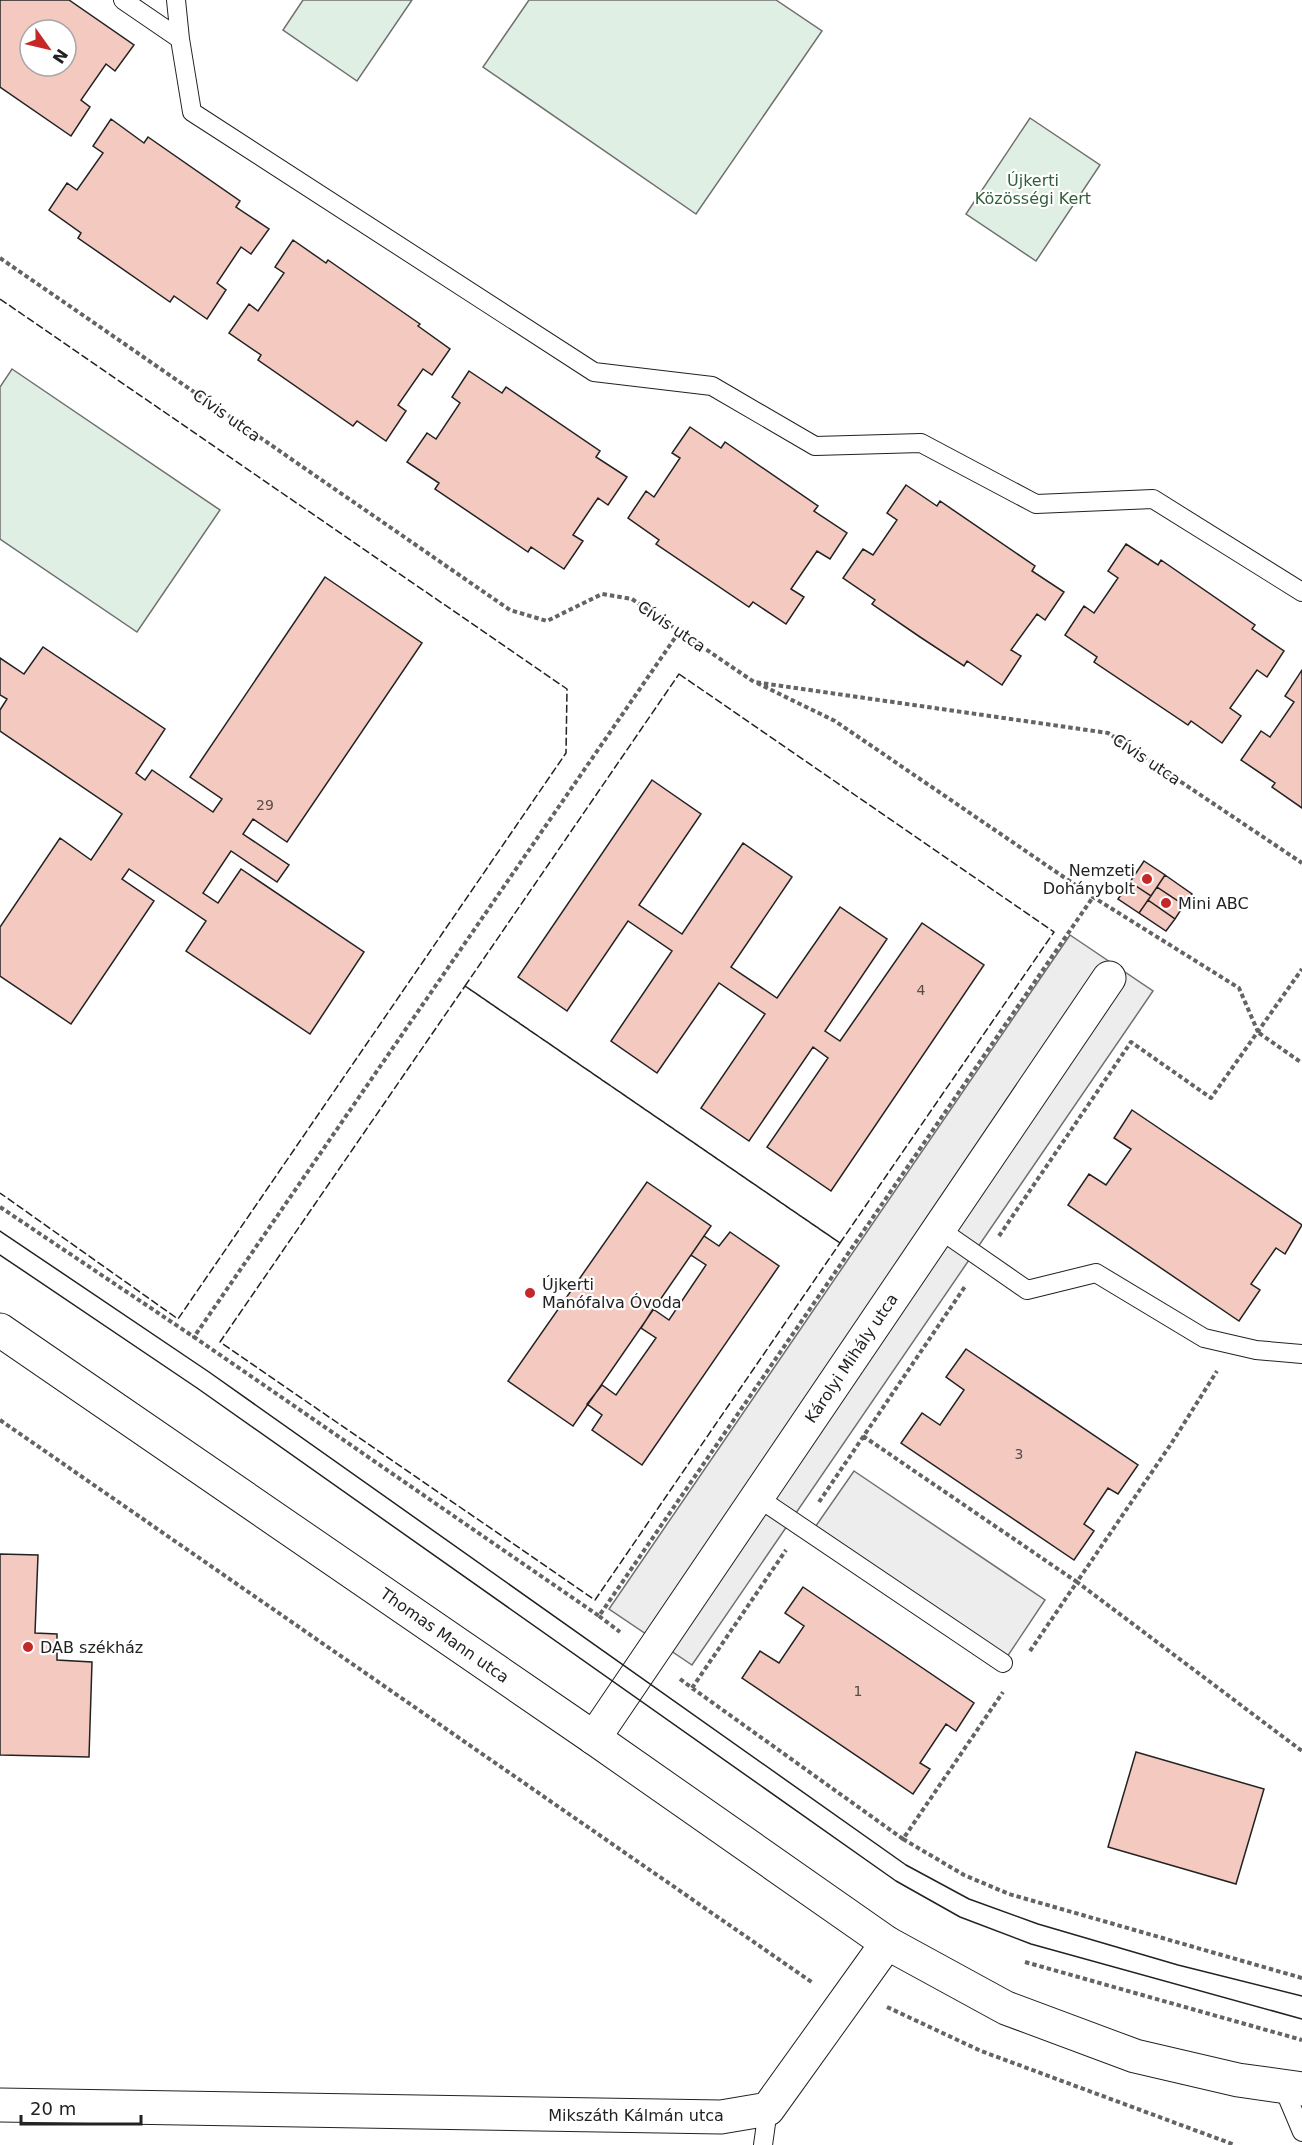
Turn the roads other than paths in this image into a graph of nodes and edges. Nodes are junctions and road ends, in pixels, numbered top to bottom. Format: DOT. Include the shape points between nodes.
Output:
graph roads {
  1 [pos="123,0"];
  2 [pos="176,0"];
  3 [pos="180,39"];
  4 [pos="1302,592"];
  5 [pos="1109,978"];
  6 [pos="939,1229"];
  7 [pos="0,1329"];
  8 [pos="1302,1354"];
  9 [pos="758,1497"];
  10 [pos="1003,1663"];
  11 [pos="594,1738"];
  12 [pos="887,1943"];
  13 [pos="1292,2088"];
  14 [pos="0,2105"];
  15 [pos="768,2109"];
  16 [pos="1302,2132"];
  17 [pos="763,2145"];
  1 -- 3 [label="lane"];
  2 -- 3 [label="lane"];
  3 -- 4 [label="lane" via="192,112 594,372 712,386 815,446 921,443 1036,504 1153,499"];
  5 -- 6 [label="street, Károlyi Mihály utca"];
  6 -- 8 [label="lane" via="1027,1290 1096,1273 1204,1338 1256,1350"];
  6 -- 9 [label="street, Károlyi Mihály utca"];
  7 -- 11 [label="street, Thomas Mann utca"];
  9 -- 10 [label="lane"];
  9 -- 11 [label="street, Károlyi Mihály utca"];
  11 -- 12 [label="street, Thomas Mann utca"];
  12 -- 13 [label="street" via="1006,2008 1124,2052 1190,2070"];
  12 -- 15 [label="street"];
  13 -- 16 [label="lane"];
  14 -- 15 [label="street, Mikszáth Kálmán utca" via="721,2117"];
  15 -- 17 [label="lane"];
}
